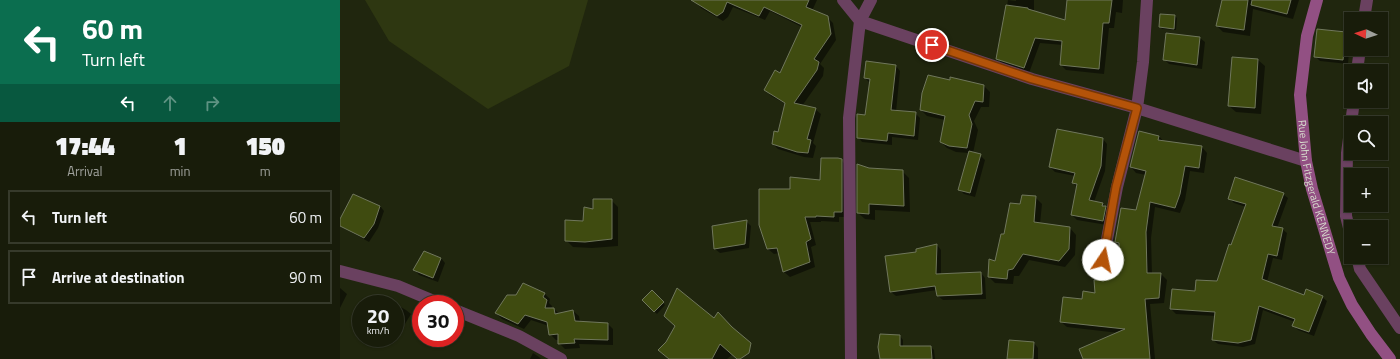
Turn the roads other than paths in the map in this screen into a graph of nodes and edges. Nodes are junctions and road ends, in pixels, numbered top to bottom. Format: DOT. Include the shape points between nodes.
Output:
graph roads {
  1 [pos="842,0"];
  2 [pos="871,0"];
  3 [pos="1147,0"];
  4 [pos="1317,0"];
  5 [pos="1368,0"];
  6 [pos="1365,12"];
  7 [pos="860,21"];
  8 [pos="1137,108"];
  9 [pos="1353,108"];
  10 [pos="1306,162"];
  11 [pos="1347,220"];
  12 [pos="1103,260"];
  13 [pos="1359,264"];
  14 [pos="340,271"];
  15 [pos="420,295"];
  16 [pos="464,314"];
  17 [pos="1400,328"];
  18 [pos="560,359"];
  19 [pos="851,359"];
  20 [pos="1390,359"];
  1 -- 7 [label="street"];
  2 -- 7 [label="street"];
  3 -- 8 [label="street"];
  4 -- 10 [label="street, Rue John Fitzgerald KENNEDY" via="1307,36 1300,95"];
  5 -- 6 [label="street"];
  7 -- 8 [label="street" via="1032,79"];
  7 -- 19 [label="street" via="849,118"];
  8 -- 10 [label="street"];
  8 -- 12 [label="street" via="1116,187"];
  9 -- 11 [label="street" via="1347,153"];
  10 -- 20 [label="street, Rue John Fitzgerald KENNEDY" via="1339,278 1352,305"];
  13 -- 17 [label="street"];
  14 -- 15 [label="street" via="398,286"];
  16 -- 18 [label="street" via="519,336"];
}
